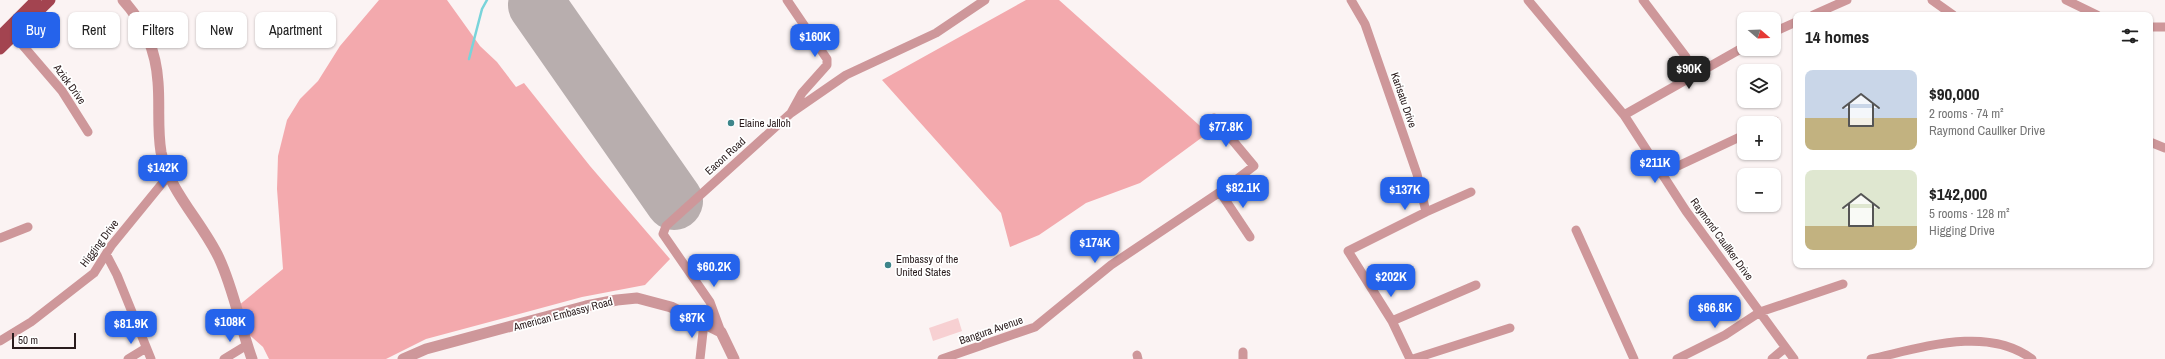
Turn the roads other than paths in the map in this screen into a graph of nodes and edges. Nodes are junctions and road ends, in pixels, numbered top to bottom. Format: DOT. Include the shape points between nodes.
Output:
graph roads {
  1 [pos="36,0"];
  2 [pos="50,0"];
  3 [pos="123,0"];
  4 [pos="787,0"];
  5 [pos="985,0"];
  6 [pos="1351,0"];
  7 [pos="1528,0"];
  8 [pos="1643,0"];
  9 [pos="1847,0"];
  10 [pos="1932,0"];
  11 [pos="2066,0"];
  12 [pos="37,12"];
  13 [pos="1820,12"];
  14 [pos="1949,12"];
  15 [pos="2091,12"];
  16 [pos="1793,23"];
  17 [pos="2153,27"];
  18 [pos="2165,28"];
  19 [pos="1781,29"];
  20 [pos="0,36"];
  21 [pos="12,36"];
  22 [pos="26,48"];
  23 [pos="0,49"];
  24 [pos="1737,51"];
  25 [pos="1686,58"];
  26 [pos="791,114"];
  27 [pos="1624,115"];
  28 [pos="1214,118"];
  29 [pos="88,132"];
  30 [pos="1737,138"];
  31 [pos="2153,143"];
  32 [pos="2165,148"];
  33 [pos="1661,174"];
  34 [pos="169,175"];
  35 [pos="1220,192"];
  36 [pos="1471,192"];
  37 [pos="1426,212"];
  38 [pos="28,227"];
  39 [pos="1576,230"];
  40 [pos="1250,237"];
  41 [pos="0,238"];
  42 [pos="106,254"];
  43 [pos="1843,284"];
  44 [pos="1476,285"];
  45 [pos="1760,312"];
  46 [pos="1392,321"];
  47 [pos="704,323"];
  48 [pos="1510,328"];
  49 [pos="721,332"];
  50 [pos="0,341"];
  51 [pos="247,345"];
  52 [pos="146,348"];
  53 [pos="1785,348"];
  54 [pos="128,359"];
  55 [pos="151,359"];
  56 [pos="224,359"];
  57 [pos="252,359"];
  58 [pos="403,359"];
  59 [pos="700,359"];
  60 [pos="734,359"];
  61 [pos="942,359"];
  62 [pos="1411,359"];
  63 [pos="1634,359"];
  64 [pos="1677,359"];
  65 [pos="1772,359"];
  66 [pos="1794,359"];
  67 [pos="1871,359"];
  68 [pos="2032,359"];
  1 -- 20 [label="main road"];
  2 -- 12 [label="main road"];
  3 -- 34 [label="street" via="141,24 154,53 158,82 158,132 164,164"];
  4 -- 26 [label="street" via="827,59 826,65 802,93"];
  5 -- 26 [label="street, Eacon Road" via="930,37 846,75"];
  6 -- 37 [label="street, Karisatu Drive" via="1365,24 1417,174"];
  7 -- 27 [label="street, Raymond Caullker Drive"];
  8 -- 25 [label="street"];
  9 -- 13 [label="street"];
  10 -- 14 [label="street"];
  11 -- 15 [label="street"];
  16 -- 19 [label="street"];
  17 -- 18 [label="street"];
  21 -- 23 [label="main road"];
  22 -- 29 [label="street, Azick Drive" via="62,91"];
  24 -- 27 [label="street"];
  26 -- 49 [label="street, Eacon Road" via="666,226 663,234 682,257 710,302"];
  27 -- 33 [label="street, Raymond Caullker Drive"];
  28 -- 35 [label="street, Bangura Avenue" via="1254,164"];
  30 -- 33 [label="street"];
  31 -- 32 [label="street"];
  33 -- 45 [label="street, Raymond Caullker Drive"];
  34 -- 42 [label="street, Higging Drive"];
  34 -- 51 [label="street" via="208,235 219,258"];
  35 -- 40 [label="street"];
  35 -- 61 [label="street, Bangura Avenue" via="1111,265 1035,327"];
  36 -- 37 [label="street"];
  37 -- 46 [label="street" via="1348,251"];
  38 -- 41 [label="street"];
  39 -- 63 [label="street"];
  42 -- 50 [label="street, Higging Drive" via="94,273 31,322"];
  42 -- 52 [label="street"];
  43 -- 45 [label="street"];
  44 -- 46 [label="street"];
  45 -- 53 [label="street, Raymond Caullker Drive"];
  45 -- 64 [label="street" via="1725,335"];
  46 -- 62 [label="street"];
  47 -- 49 [label="street, American Embassy Road"];
  47 -- 58 [label="street, American Embassy Road" via="660,303 637,298 617,300 426,349"];
  47 -- 59 [label="street"];
  48 -- 62 [label="street"];
  49 -- 60 [label="street"];
  51 -- 56 [label="street"];
  51 -- 57 [label="street"];
  52 -- 54 [label="street"];
  52 -- 55 [label="street"];
  53 -- 65 [label="street"];
  53 -- 66 [label="street, Raymond Caullker Drive"];
  67 -- 68 [label="street" via="1924,348 1979,342 2016,349"];
}
